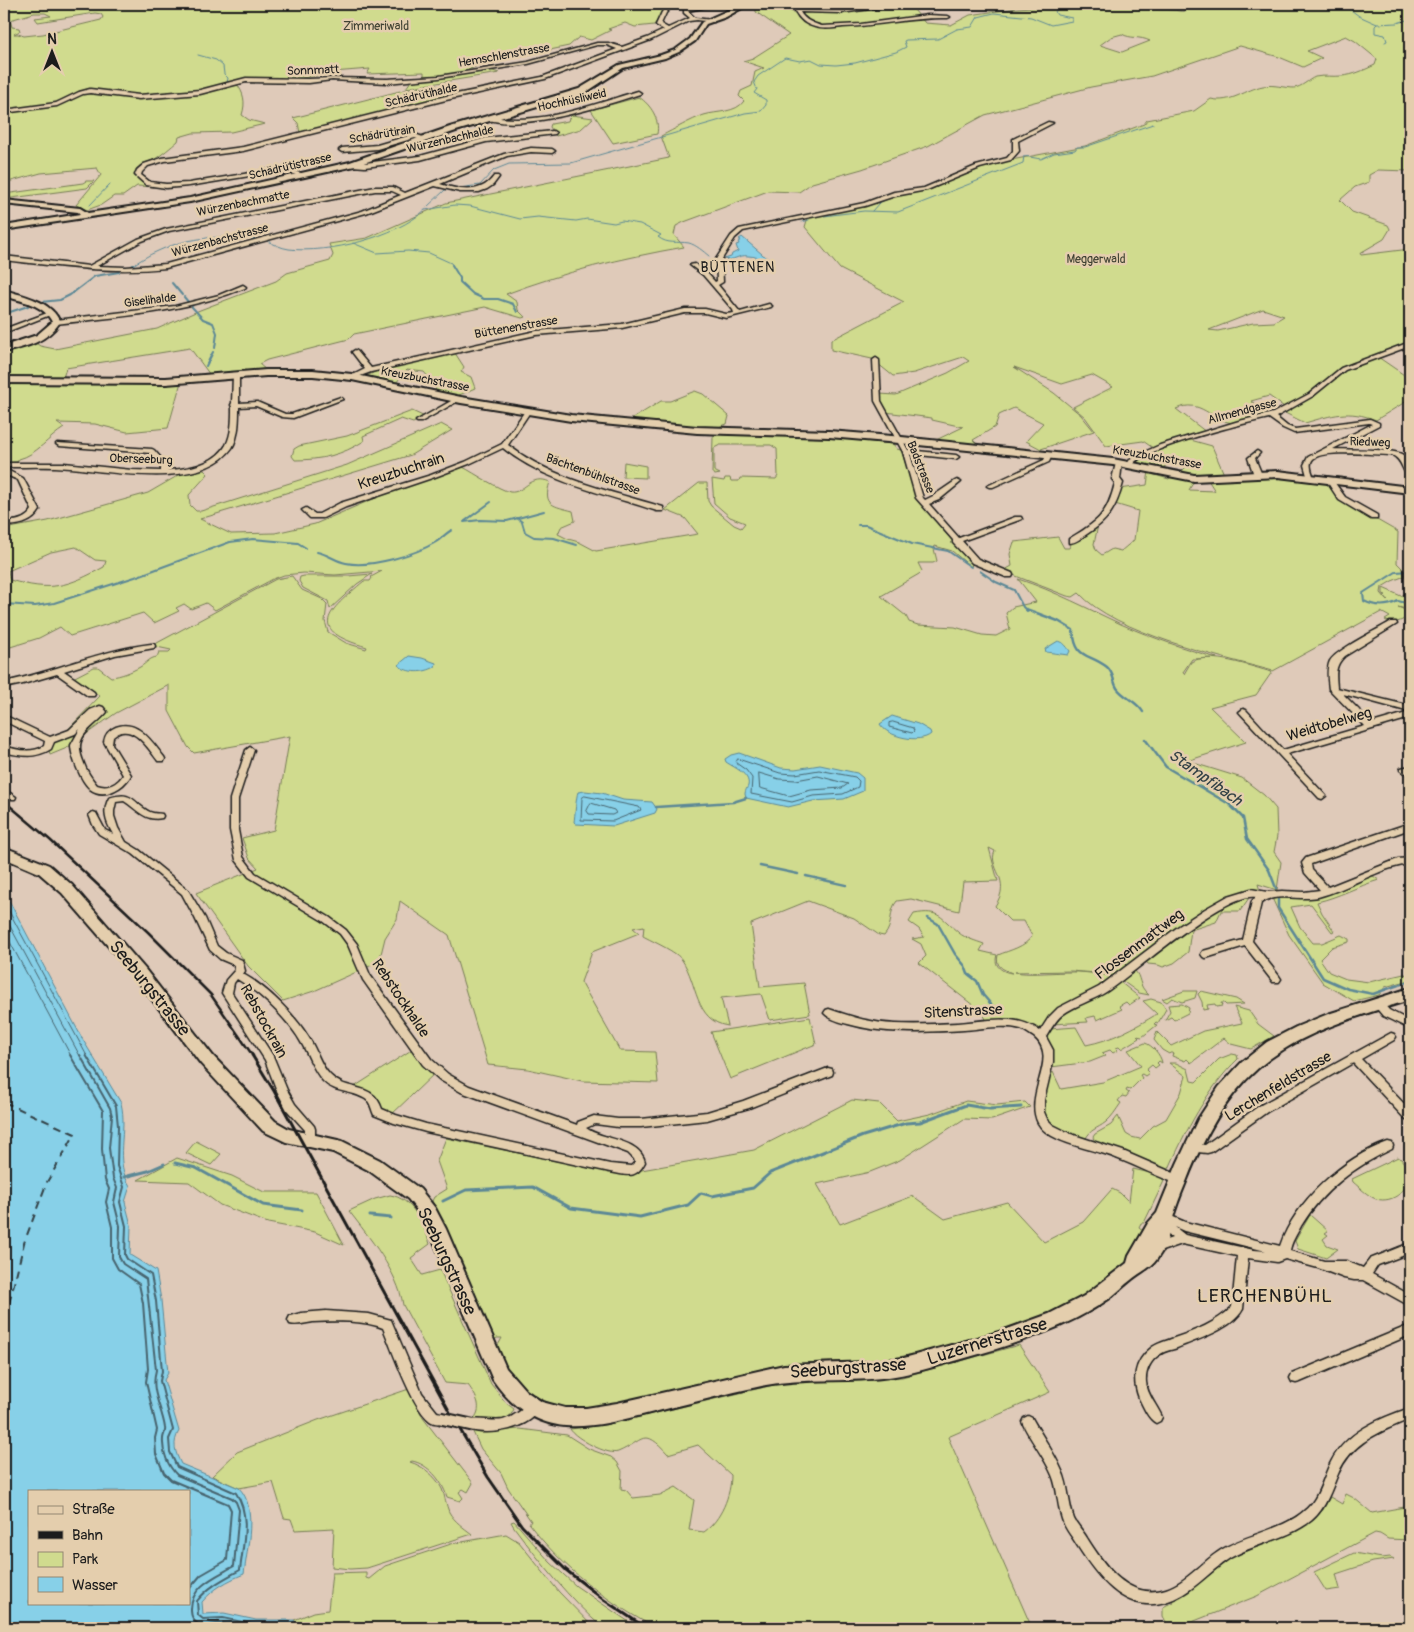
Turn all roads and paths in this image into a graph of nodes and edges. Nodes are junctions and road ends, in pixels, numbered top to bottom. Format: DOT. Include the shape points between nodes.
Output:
graph roads {
  1 [pos="672,4"];
  2 [pos="718,4"];
  3 [pos="746,4"];
  4 [pos="906,4"];
  5 [pos="883,5"];
  6 [pos="703,13"];
  7 [pos="948,17"];
  8 [pos="691,18"];
  9 [pos="710,21"];
  10 [pos="669,30"];
  11 [pos="622,49"];
  12 [pos="387,81"];
  13 [pos="638,93"];
  14 [pos="4,112"];
  15 [pos="499,116"];
  16 [pos="488,118"];
  17 [pos="510,120"];
  18 [pos="1050,123"];
  19 [pos="553,133"];
  20 [pos="301,138"];
  21 [pos="425,139"];
  22 [pos="342,150"];
  23 [pos="552,151"];
  24 [pos="223,153"];
  25 [pos="352,164"];
  26 [pos="302,175"];
  27 [pos="496,177"];
  28 [pos="435,184"];
  29 [pos="406,196"];
  30 [pos="4,202"];
  31 [pos="76,213"];
  32 [pos="4,228"];
  33 [pos="4,258"];
  34 [pos="693,265"];
  35 [pos="90,268"];
  36 [pos="714,285"];
  37 [pos="243,287"];
  38 [pos="4,292"];
  39 [pos="769,306"];
  40 [pos="738,314"];
  41 [pos="54,317"];
  42 [pos="4,331"];
  43 [pos="1410,344"];
  44 [pos="4,349"];
  45 [pos="355,352"];
  46 [pos="876,360"];
  47 [pos="369,370"];
  48 [pos="236,376"];
  49 [pos="352,377"];
  50 [pos="4,380"];
  51 [pos="340,399"];
  52 [pos="458,399"];
  53 [pos="234,405"];
  54 [pos="527,412"];
  55 [pos="1272,417"];
  56 [pos="419,421"];
  57 [pos="898,440"];
  58 [pos="59,444"];
  59 [pos="504,445"];
  60 [pos="1324,451"];
  61 [pos="906,452"];
  62 [pos="1257,453"];
  63 [pos="1049,454"];
  64 [pos="1410,456"];
  65 [pos="956,458"];
  66 [pos="1405,460"];
  67 [pos="1125,464"];
  68 [pos="4,465"];
  69 [pos="165,473"];
  70 [pos="1258,474"];
  71 [pos="1410,475"];
  72 [pos="1310,478"];
  73 [pos="1330,480"];
  74 [pos="957,482"];
  75 [pos="991,486"];
  76 [pos="1410,490"];
  77 [pos="924,503"];
  78 [pos="660,509"];
  79 [pos="306,510"];
  80 [pos="1374,517"];
  81 [pos="1018,519"];
  82 [pos="4,523"];
  83 [pos="956,541"];
  84 [pos="1072,541"];
  85 [pos="1009,575"];
  86 [pos="1394,624"];
  87 [pos="151,646"];
  88 [pos="58,671"];
  89 [pos="4,685"];
  90 [pos="1333,689"];
  91 [pos="91,694"];
  92 [pos="1410,709"];
  93 [pos="1243,712"];
  94 [pos="1410,715"];
  95 [pos="4,718"];
  96 [pos="1371,727"];
  97 [pos="50,740"];
  98 [pos="4,750"];
  99 [pos="250,750"];
  100 [pos="1281,753"];
  101 [pos="161,759"];
  102 [pos="4,792"];
  103 [pos="1322,796"];
  104 [pos="12,797"];
  105 [pos="94,815"];
  106 [pos="159,816"];
  107 [pos="1410,826"];
  108 [pos="124,845"];
  109 [pos="4,852"];
  110 [pos="1410,861"];
  111 [pos="1326,891"];
  112 [pos="1265,896"];
  113 [pos="1247,942"];
  114 [pos="1206,954"];
  115 [pos="236,974"];
  116 [pos="1276,979"];
  117 [pos="1410,994"];
  118 [pos="1378,1004"];
  119 [pos="829,1013"];
  120 [pos="1410,1025"];
  121 [pos="1041,1037"];
  122 [pos="1391,1037"];
  123 [pos="1354,1058"];
  124 [pos="828,1072"];
  125 [pos="1410,1117"];
  126 [pos="580,1130"];
  127 [pos="310,1140"];
  128 [pos="1388,1146"];
  129 [pos="1192,1148"];
  130 [pos="1178,1180"];
  131 [pos="1164,1218"];
  132 [pos="1182,1239"];
  133 [pos="1410,1248"];
  134 [pos="1154,1249"];
  135 [pos="1243,1253"];
  136 [pos="1285,1254"];
  137 [pos="1325,1265"];
  138 [pos="1132,1269"];
  139 [pos="1364,1275"];
  140 [pos="1410,1301"];
  141 [pos="294,1320"];
  142 [pos="1410,1330"];
  143 [pos="916,1363"];
  144 [pos="1296,1378"];
  145 [pos="534,1408"];
  146 [pos="1410,1413"];
  147 [pos="1156,1417"];
  148 [pos="1028,1422"];
  149 [pos="472,1424"];
  1 -- 10 [label="street" via="658,24"];
  2 -- 8 [label="street" via="687,9 685,12"];
  3 -- 9 [label="street"];
  4 -- 5 [label="street"];
  5 -- 7 [label="street" via="841,12 797,11 800,18 819,26"];
  6 -- 8 [label="street"];
  8 -- 9 [label="street"];
  8 -- 10 [label="street, Schädrütihalde"];
  9 -- 15 [label="street, Schädrütistrasse" via="693,40 673,53 621,66 574,94"];
  10 -- 11 [label="street, Schädrütihalde"];
  11 -- 12 [label="street, Hemschlenstrasse" via="597,44 516,66"];
  11 -- 24 [label="street, Schädrütihalde" via="543,78 446,98"];
  12 -- 14 [label="street, Sonnmatt" via="239,81 206,91 176,95 127,96 86,91 57,104"];
  13 -- 17 [label="street, Hochhüsliweid" via="583,110"];
  15 -- 16 [label="street, Schädrütistrasse"];
  15 -- 17 [label="street, Hochhüsliweid"];
  16 -- 17 [label="street, Hochhüsliweid"];
  16 -- 21 [label="street, Schädrütistrasse"];
  18 -- 36 [label="street" via="1015,140 1016,151 1009,159 978,167 925,190 894,194 865,204 739,231 719,258 720,282"];
  19 -- 25 [label="street, Würzenbachhalde" via="486,140 420,158"];
  20 -- 24 [label="street, Schädrütihalde" via="238,156"];
  21 -- 22 [label="street, Schädrütirain" via="414,136 374,147"];
  21 -- 25 [label="street, Schädrütistrasse"];
  23 -- 28 [label="street, Würzenbachstrasse" via="531,150 506,155"];
  24 -- 26 [label="street, Schädrütihalde" via="164,158 146,165 138,175 144,181 164,185 224,180 280,170"];
  25 -- 26 [label="street, Schädrütistrasse"];
  26 -- 31 [label="street, Schädrütistrasse" via="199,198 87,216"];
  27 -- 28 [label="street" via="489,186 470,191"];
  28 -- 29 [label="street, Würzenbachstrasse"];
  29 -- 35 [label="street, Würzenbachstrasse" via="343,219 166,266 136,270"];
  29 -- 35 [label="street, Würzenbachmatte" via="395,190 374,189 168,230 140,240"];
  30 -- 31 [label="street"];
  31 -- 32 [label="street, Schädrütistrasse"];
  33 -- 35 [label="street, Würzenbachstrasse"];
  34 -- 36 [label="street"];
  36 -- 40 [label="street"];
  37 -- 41 [label="street, Giselihalde" via="177,308"];
  38 -- 41 [label="street" via="28,301"];
  39 -- 40 [label="street, Büttenenstrasse"];
  40 -- 47 [label="street, Büttenenstrasse" via="726,316 685,311 622,326 522,335"];
  41 -- 42 [label="street"];
  41 -- 44 [label="street" via="50,330 41,336"];
  43 -- 55 [label="street, Allmendgasse" via="1343,369 1311,395"];
  45 -- 47 [label="street, Kreuzbuchstrasse"];
  46 -- 57 [label="street, Badstrasse" via="878,401"];
  47 -- 49 [label="street, Büttenenstrasse"];
  48 -- 49 [label="street, Kreuzbuchstrasse" via="305,372"];
  48 -- 50 [label="street, Kreuzbuchstrasse" via="166,381"];
  48 -- 53 [label="street, Oberseeburg"];
  49 -- 52 [label="street, Kreuzbuchstrasse"];
  51 -- 53 [label="street" via="293,416 284,416 257,404"];
  52 -- 54 [label="street, Kreuzbuchstrasse"];
  52 -- 56 [label="street"];
  53 -- 69 [label="street, Oberseeburg" via="232,440 225,451 199,467"];
  54 -- 57 [label="street, Kreuzbuchstrasse" via="688,430"];
  54 -- 59 [label="street"];
  55 -- 60 [label="street" via="1294,431 1370,421 1377,424"];
  55 -- 67 [label="street, Allmendgasse" via="1241,422 1162,446"];
  57 -- 61 [label="street, Badstrasse"];
  57 -- 63 [label="street, Kreuzbuchstrasse"];
  58 -- 69 [label="street" via="152,451 164,465"];
  59 -- 78 [label="street, Bächtenbühlstrasse" via="544,469"];
  59 -- 79 [label="street, Kreuzbuchrain" via="468,463 320,516 313,516"];
  60 -- 66 [label="street, Riedweg" via="1393,453"];
  60 -- 72 [label="street" via="1307,462"];
  61 -- 65 [label="street"];
  61 -- 77 [label="street, Badstrasse" via="918,494"];
  62 -- 70 [label="street" via="1251,458"];
  63 -- 67 [label="street, Kreuzbuchstrasse"];
  63 -- 75 [label="street" via="1048,461"];
  64 -- 66 [label="street, Riedweg"];
  66 -- 71 [label="street"];
  67 -- 70 [label="street, Kreuzbuchstrasse" via="1194,478"];
  67 -- 84 [label="street" via="1116,479 1119,482 1117,490 1105,518"];
  68 -- 69 [label="street, Oberseeburg"];
  68 -- 82 [label="street" via="6,472 22,480 36,510 30,518"];
  70 -- 72 [label="street, Kreuzbuchstrasse"];
  72 -- 73 [label="street, Kreuzbuchstrasse"];
  73 -- 76 [label="street, Kreuzbuchstrasse"];
  73 -- 80 [label="street" via="1342,498"];
  74 -- 77 [label="street, Badstrasse"];
  77 -- 83 [label="street, Badstrasse"];
  81 -- 83 [label="street"];
  83 -- 85 [label="street, Badstrasse" via="975,561"];
  86 -- 90 [label="street" via="1338,657 1332,674"];
  87 -- 88 [label="street" via="123,649"];
  88 -- 89 [label="street"];
  88 -- 91 [label="street"];
  90 -- 92 [label="street"];
  90 -- 96 [label="street"];
  93 -- 100 [label="street, Weidtobelweg"];
  94 -- 96 [label="street, Weidtobelweg"];
  95 -- 97 [label="street"];
  96 -- 100 [label="street, Weidtobelweg"];
  97 -- 98 [label="street" via="48,747 36,754"];
  97 -- 101 [label="street" via="72,732 100,709 103,712 79,737 75,746 78,761 92,785 104,790 116,787 127,775 108,744 114,731 136,730"];
  99 -- 126 [label="street, Rebstockhalde" via="234,799 234,830 239,858 252,875 343,932 366,976 427,1062 444,1077 465,1089"];
  100 -- 103 [label="street"];
  102 -- 104 [label="street"];
  105 -- 108 [label="street, Rebstockrain" via="102,832"];
  106 -- 108 [label="street, Rebstockrain" via="149,816 126,798 112,800 109,807 112,823"];
  107 -- 111 [label="street" via="1309,860 1306,863 1308,871"];
  108 -- 115 [label="street, Rebstockrain" via="185,892 212,948 239,963 240,971"];
  109 -- 127 [label="main road, Seeburgstrasse" via="44,869 66,888 140,973 207,1060 270,1126 286,1135"];
  110 -- 111 [label="street, Flossenmattweg" via="1398,862"];
  111 -- 112 [label="street, Flossenmattweg" via="1308,895"];
  112 -- 113 [label="street" via="1257,902"];
  112 -- 121 [label="street, Flossenmattweg" via="1257,892 1240,896 1211,910 1178,931 1101,991 1061,1011"];
  113 -- 114 [label="street"];
  113 -- 116 [label="street"];
  115 -- 126 [label="street, Rebstockhalde" via="277,1008 303,1037 327,1079 370,1097 378,1112 426,1128 610,1168 632,1171 637,1168 640,1162 632,1150"];
  115 -- 127 [label="street, Rebstockrain" via="227,986 227,993 269,1059 291,1106 310,1129"];
  117 -- 118 [label="main road, Luzernerstrasse"];
  118 -- 120 [label="street" via="1386,1013"];
  118 -- 129 [label="main road, Luzernerstrasse" via="1319,1022 1260,1054 1227,1086"];
  119 -- 121 [label="street, Sitenstrasse" via="855,1023 891,1028 1015,1024"];
  121 -- 130 [label="street" via="1049,1060 1039,1106 1039,1115 1045,1125 1060,1134 1116,1153"];
  122 -- 123 [label="street, Lerchenfeldstrasse"];
  123 -- 125 [label="street, Lerchenfeldstrasse"];
  123 -- 129 [label="street, Lerchenfeldstrasse" via="1263,1109 1206,1149"];
  124 -- 126 [label="street" via="745,1105 707,1116 641,1123 594,1120 582,1125"];
  127 -- 145 [label="main road, Seeburgstrasse" via="363,1159 418,1199 437,1229 499,1374 515,1395"];
  128 -- 136 [label="street" via="1369,1154 1327,1185 1298,1221 1284,1246"];
  129 -- 130 [label="main road, Luzernerstrasse"];
  130 -- 131 [label="main road, Luzernerstrasse"];
  131 -- 132 [label="street" via="1171,1231"];
  131 -- 134 [label="main road, Luzernerstrasse" via="1162,1233"];
  131 -- 136 [label="street"];
  131 -- 138 [label="main road, Luzernerstrasse" via="1154,1228"];
  132 -- 134 [label="street"];
  132 -- 135 [label="street"];
  133 -- 139 [label="street" via="1374,1262"];
  134 -- 138 [label="main road, Luzernerstrasse" via="1146,1260"];
  135 -- 136 [label="street" via="1270,1257"];
  135 -- 147 [label="street" via="1237,1309 1228,1319 1155,1351 1143,1367 1140,1382"];
  136 -- 137 [label="street"];
  137 -- 139 [label="street" via="1356,1277"];
  138 -- 143 [label="main road, Luzernerstrasse" via="1096,1298 1052,1321 1015,1336"];
  139 -- 140 [label="street"];
  141 -- 149 [label="street, bridge" via="311,1317 372,1319 387,1324 418,1398 434,1417"];
  142 -- 144 [label="street"];
  143 -- 145 [label="main road, Seeburgstrasse" via="882,1369 787,1373 588,1417 558,1416"];
  145 -- 149 [label="street" via="521,1419 502,1426"];
  146 -- 148 [label="street" via="1352,1443 1340,1456 1316,1508 1306,1517 1240,1545 1179,1589 1156,1598 1133,1594 1099,1569 1066,1515 1059,1477"];
}
